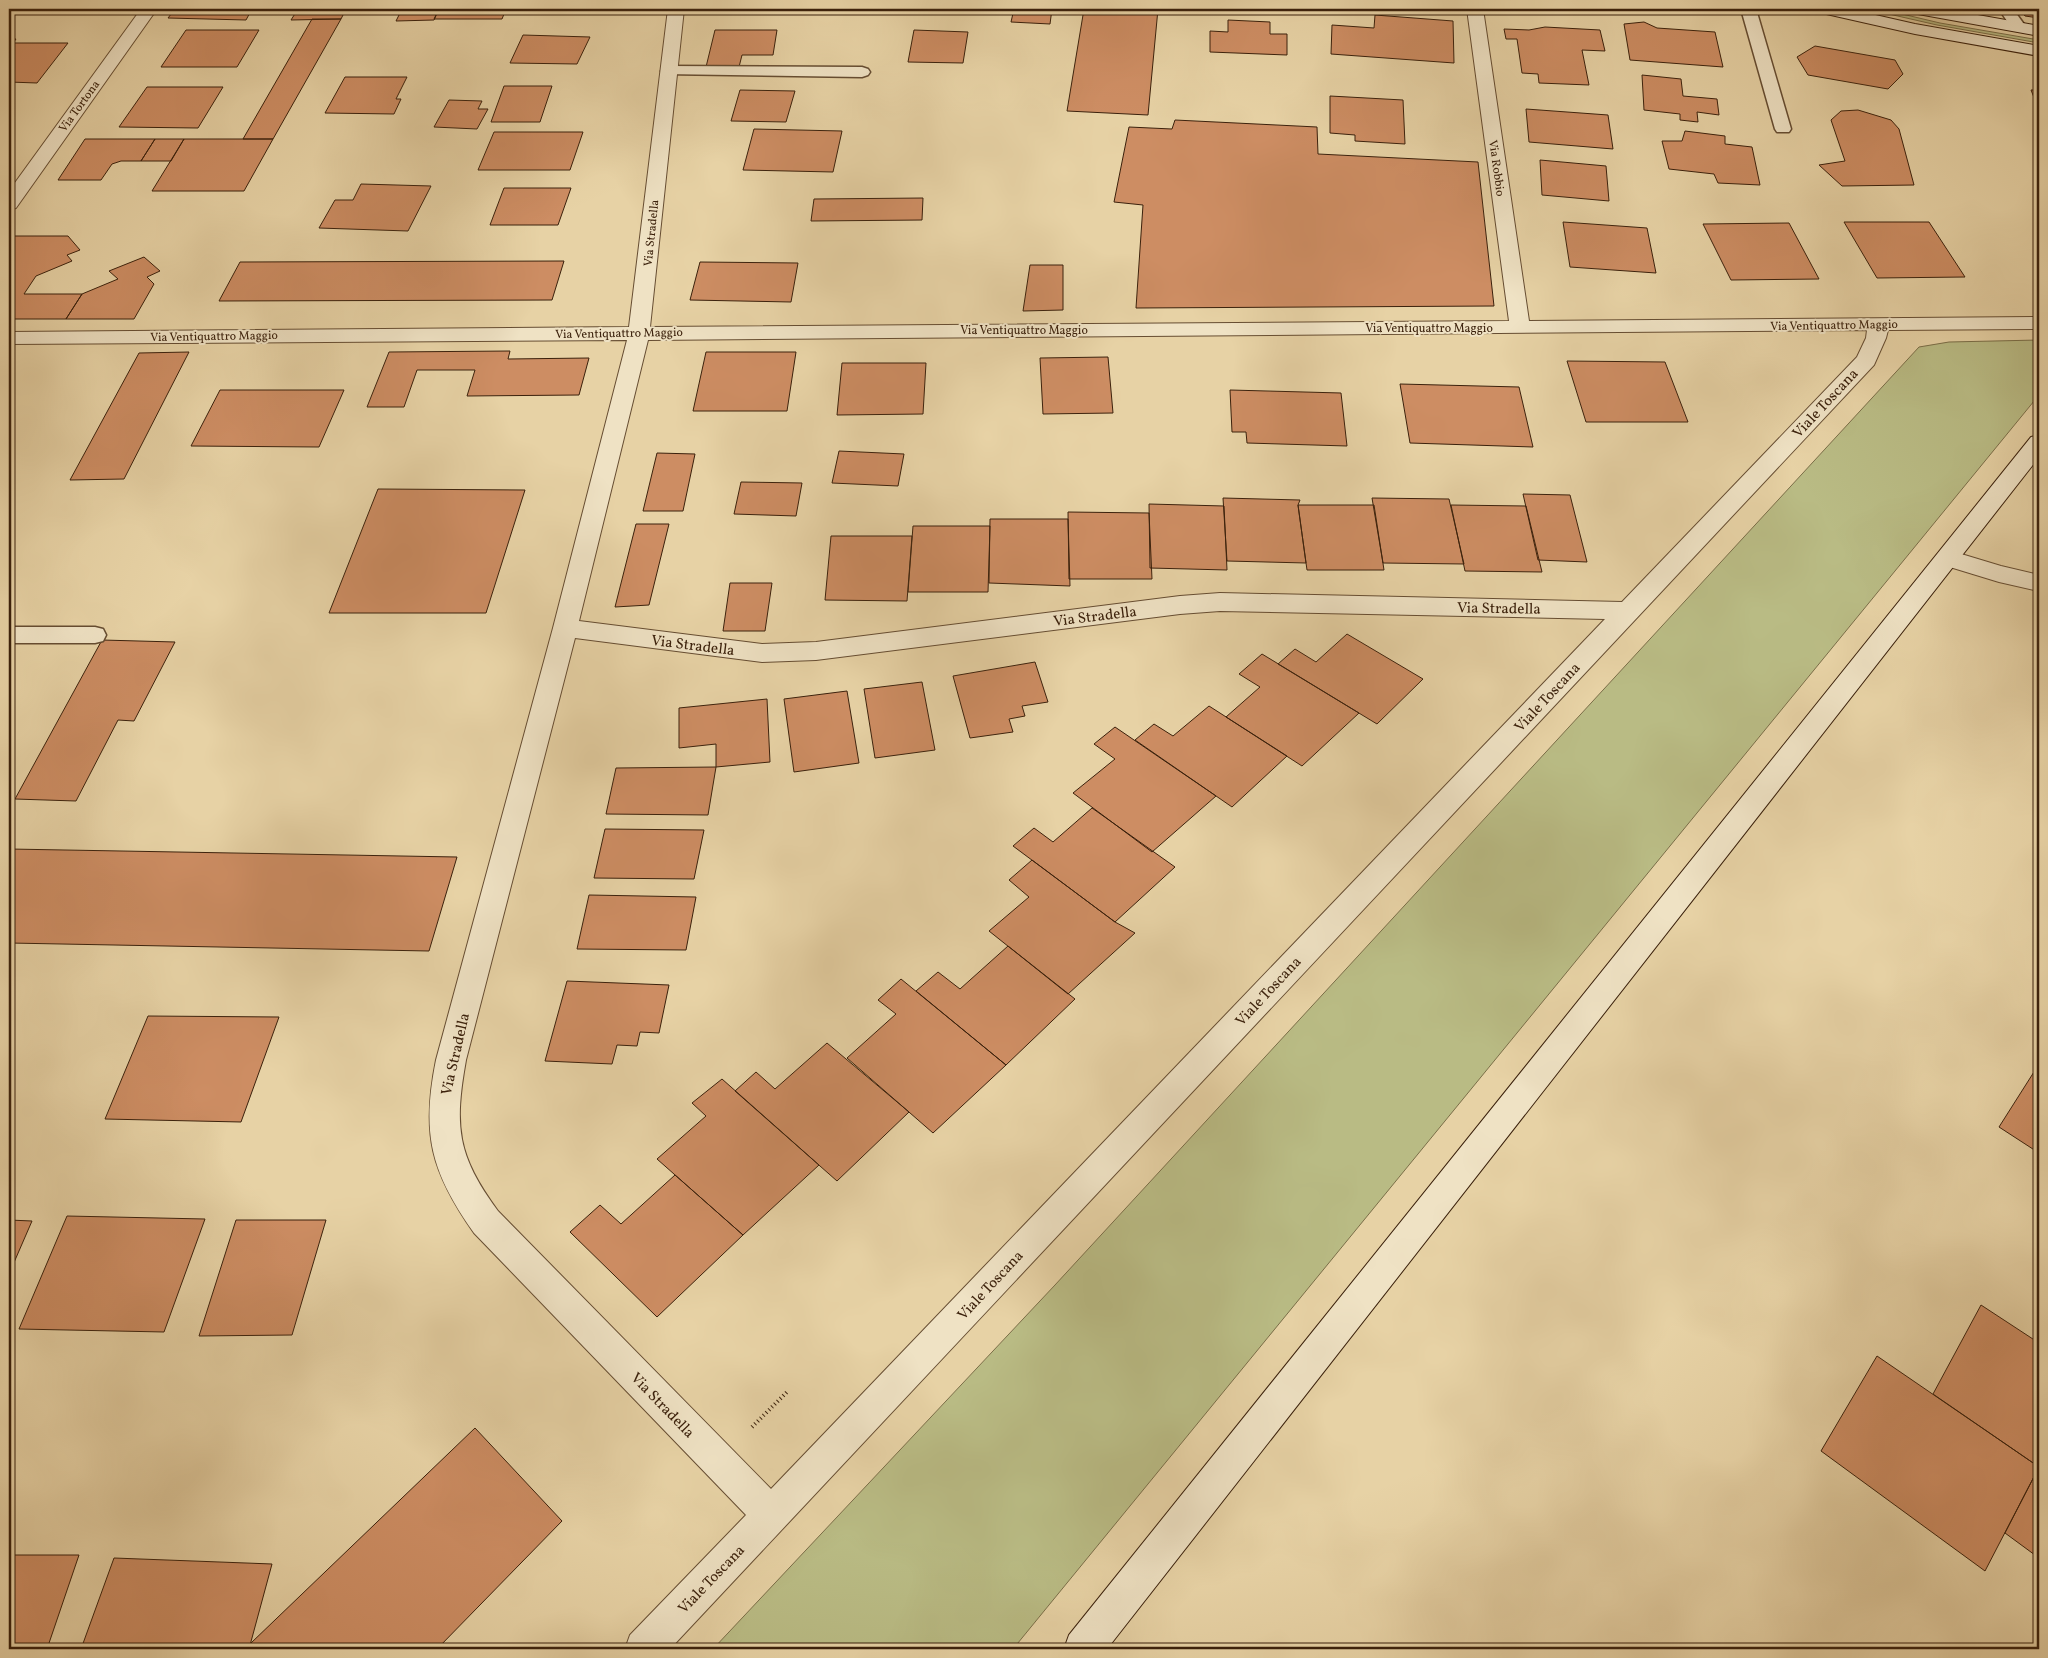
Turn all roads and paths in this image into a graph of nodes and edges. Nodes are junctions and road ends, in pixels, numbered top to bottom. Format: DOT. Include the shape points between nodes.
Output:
graph roads {
  1 [pos="149,9"];
  2 [pos="676,9"];
  3 [pos="1475,9"];
  4 [pos="1748,9"];
  5 [pos="1828,9"];
  6 [pos="1918,9"];
  7 [pos="2006,9"];
  8 [pos="2018,27"];
  9 [pos="2039,31"];
  10 [pos="2039,51"];
  11 [pos="669,71"];
  12 [pos="862,72"];
  13 [pos="1783,129"];
  14 [pos="9,204"];
  15 [pos="2039,323"];
  16 [pos="1878,325"];
  17 [pos="1520,328"];
  18 [pos="639,332"];
  19 [pos="9,338"];
  20 [pos="2039,442"];
  21 [pos="1948,558"];
  22 [pos="2039,583"];
  23 [pos="1628,611"];
  24 [pos="565,628"];
  25 [pos="9,635"];
  26 [pos="95,636"];
  27 [pos="787,1392"];
  28 [pos="747,1423"];
  29 [pos="771,1516"];
  30 [pos="644,1649"];
  31 [pos="1083,1649"];
  1 -- 14 [label="street, Via Tortona"];
  2 -- 11 [label="street, Via Stradella"];
  3 -- 17 [label="street, Via Robbio"];
  4 -- 13 [label="lane"];
  5 -- 10 [label="street" via="1923,31"];
  6 -- 8 [label="street"];
  7 -- 8 [label="lane"];
  8 -- 9 [label="street"];
  11 -- 12 [label="lane"];
  11 -- 18 [label="street, Via Stradella"];
  15 -- 16 [label="street, Via Ventiquattro Maggio"];
  16 -- 17 [label="street, Via Ventiquattro Maggio"];
  16 -- 23 [label="street, Viale Toscana" via="1866,360"];
  17 -- 18 [label="street, Via Ventiquattro Maggio"];
  18 -- 19 [label="street, Via Ventiquattro Maggio"];
  18 -- 24 [label="street, Via Stradella"];
  20 -- 21 [label="street"];
  21 -- 22 [label="street"];
  21 -- 31 [label="street"];
  23 -- 24 [label="street, Via Stradella" via="1220,602 796,653 744,652"];
  23 -- 29 [label="street, Viale Toscana"];
  24 -- 29 [label="street, Via Stradella" via="451,1060 443,1108 446,1144 460,1184 500,1239"];
  25 -- 26 [label="lane"];
  27 -- 28 [label="path" via="752,1428"];
  29 -- 30 [label="street, Viale Toscana"];
}
